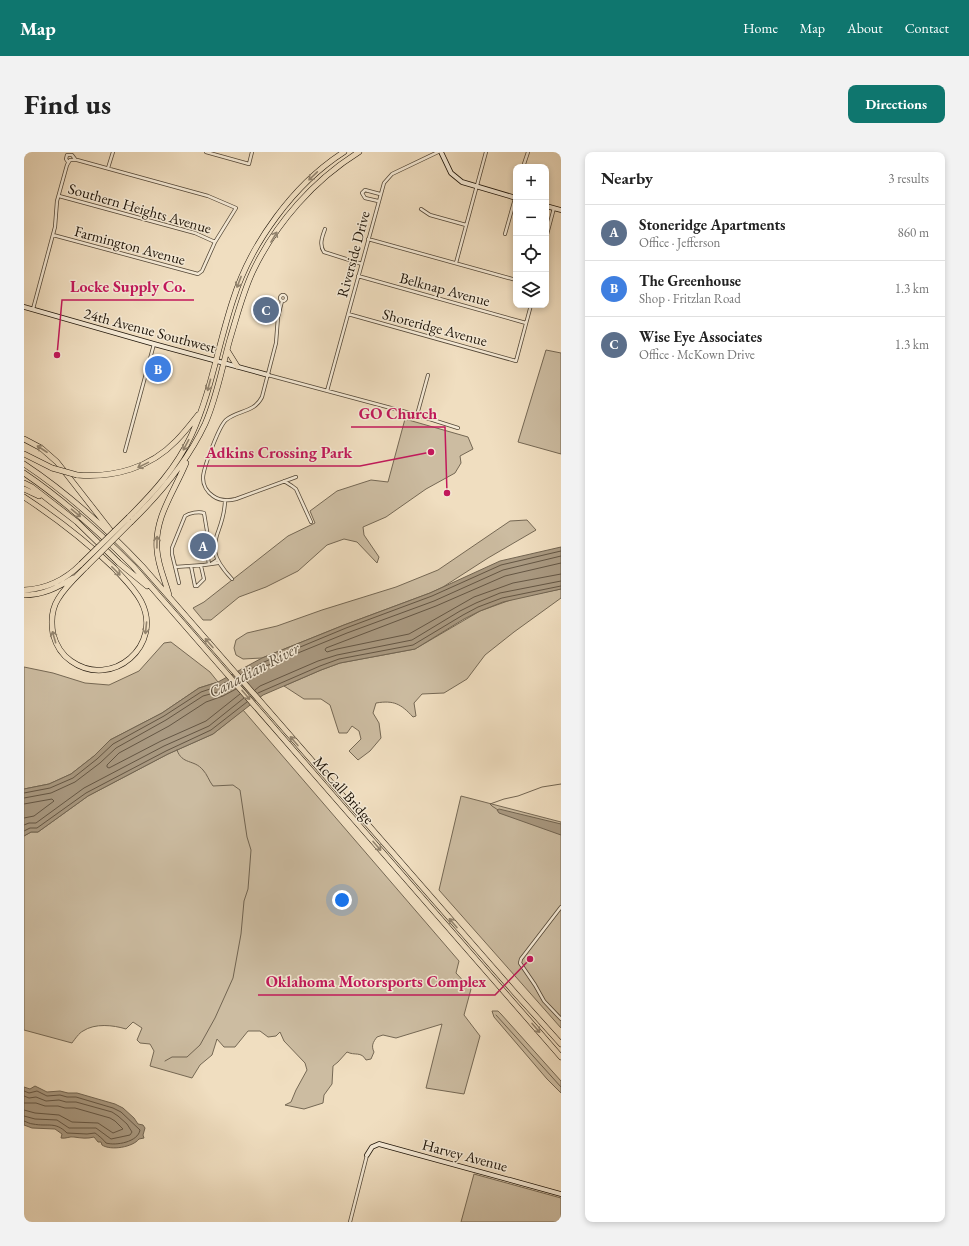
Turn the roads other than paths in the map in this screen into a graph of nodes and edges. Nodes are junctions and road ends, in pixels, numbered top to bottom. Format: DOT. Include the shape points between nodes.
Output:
graph roads {
  1 [pos="113,152"];
  2 [pos="206,152"];
  3 [pos="252,152"];
  4 [pos="344,152"];
  5 [pos="359,152"];
  6 [pos="438,152"];
  7 [pos="441,152"];
  8 [pos="486,152"];
  9 [pos="528,152"];
  10 [pos="75,159"];
  11 [pos="69,161"];
  12 [pos="525,164"];
  13 [pos="108,168"];
  14 [pos="477,188"];
  15 [pos="380,194"];
  16 [pos="59,196"];
  17 [pos="513,196"];
  18 [pos="515,200"];
  19 [pos="378,201"];
  20 [pos="549,207"];
  21 [pos="554,208"];
  22 [pos="421,209"];
  23 [pos="561,210"];
  24 [pos="466,225"];
  25 [pos="325,229"];
  26 [pos="505,234"];
  27 [pos="53,235"];
  28 [pos="547,236"];
  29 [pos="368,239"];
  30 [pos="215,242"];
  31 [pos="456,263"];
  32 [pos="362,264"];
  33 [pos="358,276"];
  34 [pos="513,279"];
  35 [pos="282,301"];
  36 [pos="24,308"];
  37 [pos="530,308"];
  38 [pos="33,310"];
  39 [pos="348,314"];
  40 [pos="526,323"];
  41 [pos="154,344"];
  42 [pos="227,350"];
  43 [pos="215,360"];
  44 [pos="224,363"];
  45 [pos="237,366"];
  46 [pos="268,375"];
  47 [pos="428,375"];
  48 [pos="327,391"];
  49 [pos="202,410"];
  50 [pos="417,415"];
  51 [pos="458,428"];
  52 [pos="24,439"];
  53 [pos="125,450"];
  54 [pos="190,451"];
  55 [pos="24,454"];
  56 [pos="24,464"];
  57 [pos="24,473"];
  58 [pos="296,477"];
  59 [pos="284,481"];
  60 [pos="24,483"];
  61 [pos="24,489"];
  62 [pos="24,496"];
  63 [pos="225,501"];
  64 [pos="65,513"];
  65 [pos="130,520"];
  66 [pos="311,522"];
  67 [pos="209,537"];
  68 [pos="215,538"];
  69 [pos="123,546"];
  70 [pos="218,561"];
  71 [pos="210,564"];
  72 [pos="84,566"];
  73 [pos="191,566"];
  74 [pos="202,566"];
  75 [pos="175,567"];
  76 [pos="232,579"];
  77 [pos="179,583"];
  78 [pos="24,590"];
  79 [pos="24,595"];
  80 [pos="159,596"];
  81 [pos="170,598"];
  82 [pos="561,907"];
  83 [pos="561,1019"];
  84 [pos="561,1044"];
  85 [pos="561,1057"];
  86 [pos="367,1155"];
  87 [pos="561,1194"];
  88 [pos="350,1222"];
  1 -- 13 [label="street"];
  2 -- 3 [label="street" via="249,164"];
  4 -- 43 [label="highway, one-way" via="316,173 288,202 265,233 242,276"];
  42 -- 5 [label="highway, one-way" via="254,270 278,230 296,205 320,181"];
  6 -- 15 [label="street, Riverside Drive" via="392,174 385,181"];
  7 -- 14 [label="street" via="455,178"];
  8 -- 14 [label="street"];
  9 -- 12 [label="street"];
  10 -- 11 [label="street"];
  10 -- 11 [label="street" via="72,155 67,155 66,159"];
  10 -- 13 [label="street"];
  11 -- 16 [label="street"];
  13 -- 30 [label="street" via="208,196 236,208"];
  14 -- 17 [label="street"];
  14 -- 24 [label="street"];
  15 -- 19 [label="street, Riverside Drive"];
  15 -- 19 [label="street" via="365,190 362,194 364,198"];
  16 -- 27 [label="street"];
  16 -- 30 [label="street, Southern Heights Avenue" via="195,233"];
  18 -- 26 [label="street"];
  19 -- 29 [label="street, Riverside Drive"];
  20 -- 21 [label="street"];
  21 -- 23 [label="street"];
  21 -- 28 [label="street"];
  22 -- 24 [label="street" via="430,215"];
  24 -- 31 [label="street"];
  25 -- 32 [label="street" via="321,242 324,252"];
  27 -- 30 [label="street, Farmington Avenue" via="196,274 200,273"];
  27 -- 38 [label="street"];
  29 -- 31 [label="street"];
  29 -- 32 [label="street, Riverside Drive"];
  31 -- 34 [label="street"];
  32 -- 33 [label="street, Riverside Drive"];
  33 -- 39 [label="street, Riverside Drive"];
  33 -- 40 [label="street, Belknap Avenue"];
  35 -- 46 [label="street"];
  36 -- 38 [label="street, 24th Avenue Southwest"];
  37 -- 40 [label="street"];
  38 -- 41 [label="street, 24th Avenue Southwest"];
  39 -- 40 [label="street, Shoreridge Avenue" via="516,361"];
  39 -- 48 [label="street, Riverside Drive"];
  41 -- 43 [label="street, 24th Avenue Southwest"];
  41 -- 53 [label="street"];
  42 -- 44 [label="highway"];
  42 -- 45 [label="highway"];
  43 -- 44 [label="street, 24th Avenue Southwest"];
  43 -- 49 [label="highway, one-way"];
  44 -- 45 [label="street, 24th Avenue Southwest"];
  44 -- 54 [label="highway" via="209,414"];
  45 -- 46 [label="street, 24th Avenue Southwest"];
  46 -- 48 [label="street"];
  46 -- 63 [label="street" via="263,394 256,406 227,419 222,426 205,468 203,480 207,491"];
  47 -- 50 [label="street"];
  48 -- 50 [label="street"];
  49 -- 55 [label="highway, one-way, bridge" via="175,442 162,453 143,465 124,472 100,476 77,474 52,468"];
  49 -- 65 [label="highway, one-way" via="177,461"];
  50 -- 51 [label="street"];
  69 -- 52 [label="highway, one-way" via="57,462 41,448"];
  54 -- 65 [label="highway" via="165,487"];
  81 -- 54 [label="highway, one-way" via="160,565 157,535 162,514"];
  56 -- 69 [label="highway" via="68,496"];
  57 -- 80 [label="highway, one-way" via="85,520 120,553"];
  58 -- 59 [label="street"];
  59 -- 63 [label="street"];
  59 -- 66 [label="street" via="296,489"];
  60 -- 64 [label="highway"];
  61 -- 64 [label="highway"];
  62 -- 72 [label="highway, one-way" via="86,542 120,575 140,600 146,614 142,643 128,660 112,669 80,667 64,655 54,638 52,625 55,604"];
  63 -- 68 [label="street"];
  64 -- 80 [label="highway"];
  65 -- 72 [label="highway, bridge"];
  67 -- 68 [label="street"];
  67 -- 71 [label="street" via="205,542"];
  67 -- 75 [label="street" via="204,512 187,514 172,548"];
  68 -- 70 [label="street"];
  69 -- 81 [label="highway, McCall Bridge"];
  70 -- 71 [label="street"];
  70 -- 76 [label="street"];
  71 -- 74 [label="street"];
  72 -- 78 [label="highway" via="56,583 41,589"];
  72 -- 79 [label="highway" via="73,578 53,590"];
  73 -- 74 [label="street"];
  73 -- 74 [label="street" via="197,586 204,580"];
  73 -- 75 [label="street"];
  75 -- 77 [label="street"];
  80 -- 85 [label="highway, McCall Bridge, one-way"];
  84 -- 81 [label="highway, McCall Bridge, one-way"];
  82 -- 83 [label="street" via="520,963 544,1001"];
  86 -- 87 [label="street, Harvey Avenue" via="372,1147 379,1144"];
  86 -- 88 [label="street"];
}
